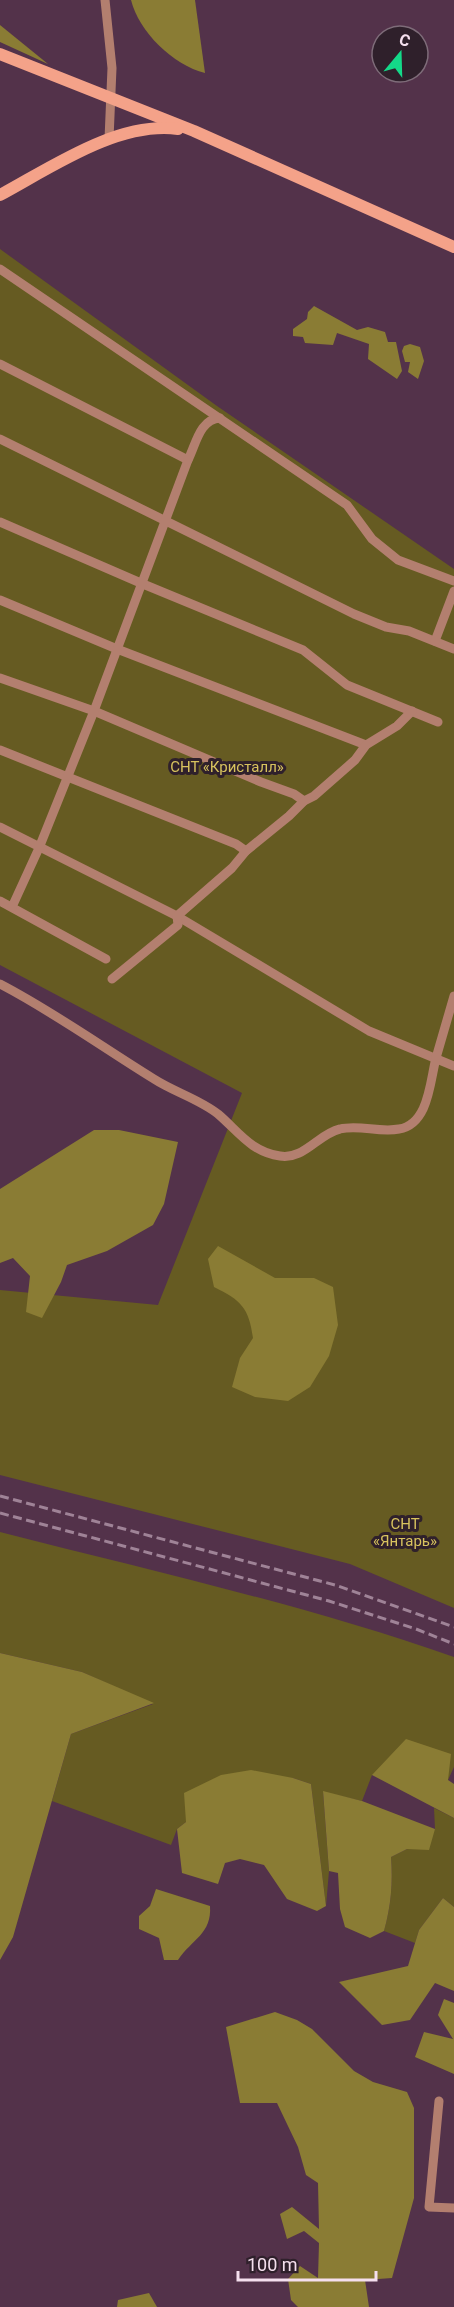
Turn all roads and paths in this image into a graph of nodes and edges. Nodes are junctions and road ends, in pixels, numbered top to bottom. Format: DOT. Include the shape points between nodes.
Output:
graph roads {
  1 [pos="105,0"];
  2 [pos="0,54"];
  3 [pos="112,99"];
  4 [pos="194,131"];
  5 [pos="109,139"];
  6 [pos="0,195"];
  7 [pos="454,247"];
  8 [pos="0,269"];
  9 [pos="0,364"];
  10 [pos="220,418"];
  11 [pos="0,439"];
  12 [pos="189,460"];
  13 [pos="0,522"];
  14 [pos="166,522"];
  15 [pos="454,581"];
  16 [pos="143,584"];
  17 [pos="454,591"];
  18 [pos="0,600"];
  19 [pos="435,641"];
  20 [pos="117,649"];
  21 [pos="454,649"];
  22 [pos="0,678"];
  23 [pos="94,711"];
  24 [pos="412,711"];
  25 [pos="438,722"];
  26 [pos="366,746"];
  27 [pos="0,750"];
  28 [pos="68,776"];
  29 [pos="304,801"];
  30 [pos="0,827"];
  31 [pos="39,848"];
  32 [pos="246,851"];
  33 [pos="0,901"];
  34 [pos="12,907"];
  35 [pos="177,916"];
  36 [pos="106,959"];
  37 [pos="112,979"];
  38 [pos="0,984"];
  39 [pos="454,996"];
  40 [pos="436,1059"];
  41 [pos="454,1066"];
  42 [pos="439,2101"];
  43 [pos="454,2208"];
  1 -- 3 [label="street"];
  2 -- 3 [label="main road"];
  3 -- 4 [label="main road"];
  3 -- 5 [label="street"];
  4 -- 5 [label="main road" via="135,130"];
  4 -- 7 [label="main road"];
  5 -- 6 [label="main road"];
  8 -- 10 [label="street"];
  9 -- 12 [label="street"];
  10 -- 12 [label="street" via="204,424"];
  10 -- 15 [label="street" via="347,505 372,539 398,560"];
  11 -- 14 [label="street"];
  12 -- 14 [label="street"];
  13 -- 16 [label="street"];
  14 -- 16 [label="street"];
  14 -- 19 [label="street" via="354,614"];
  16 -- 20 [label="street"];
  16 -- 24 [label="street" via="303,650 347,685"];
  17 -- 19 [label="street"];
  18 -- 20 [label="street"];
  19 -- 21 [label="street"];
  20 -- 23 [label="street"];
  20 -- 26 [label="street"];
  22 -- 23 [label="street"];
  23 -- 28 [label="street"];
  23 -- 29 [label="street"];
  24 -- 25 [label="street"];
  24 -- 26 [label="street"];
  26 -- 29 [label="street" via="355,760"];
  27 -- 28 [label="street"];
  28 -- 31 [label="street"];
  28 -- 32 [label="street"];
  29 -- 32 [label="street"];
  30 -- 31 [label="street"];
  31 -- 34 [label="street"];
  31 -- 35 [label="street"];
  32 -- 35 [label="street"];
  33 -- 34 [label="street"];
  34 -- 36 [label="street"];
  35 -- 37 [label="street" via="178,925"];
  35 -- 40 [label="street" via="369,1030"];
  38 -- 40 [label="street" via="62,1018 170,1089 217,1113 261,1152 282,1157 301,1152 333,1130 387,1131 412,1123 429,1096"];
  39 -- 40 [label="street"];
  40 -- 41 [label="street"];
  42 -- 43 [label="street" via="429,2206"];
}
